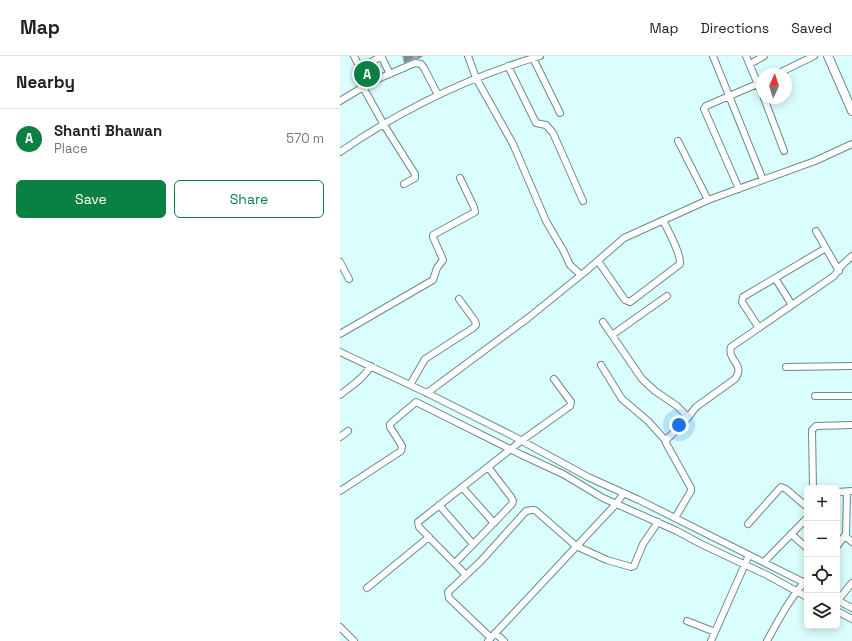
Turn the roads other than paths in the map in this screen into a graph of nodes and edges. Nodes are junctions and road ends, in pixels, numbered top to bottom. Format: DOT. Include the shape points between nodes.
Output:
graph roads {
  1 [pos="354,56"];
  2 [pos="381,56"];
  3 [pos="468,56"];
  4 [pos="540,56"];
  5 [pos="713,56"];
  6 [pos="746,56"];
  7 [pos="764,56"];
  8 [pos="814,56"];
  9 [pos="828,56"];
  10 [pos="533,58"];
  11 [pos="750,64"];
  12 [pos="508,66"];
  13 [pos="790,68"];
  14 [pos="390,74"];
  15 [pos="756,75"];
  16 [pos="476,78"];
  17 [pos="756,85"];
  18 [pos="363,87"];
  19 [pos="438,95"];
  20 [pos="730,96"];
  21 [pos="340,101"];
  22 [pos="766,104"];
  23 [pos="852,111"];
  24 [pos="560,113"];
  25 [pos="384,125"];
  26 [pos="678,141"];
  27 [pos="852,144"];
  28 [pos="784,151"];
  29 [pos="340,152"];
  30 [pos="460,178"];
  31 [pos="763,180"];
  32 [pos="404,184"];
  33 [pos="739,189"];
  34 [pos="583,200"];
  35 [pos="708,200"];
  36 [pos="663,220"];
  37 [pos="816,231"];
  38 [pos="826,248"];
  39 [pos="852,256"];
  40 [pos="598,261"];
  41 [pos="340,262"];
  42 [pos="839,270"];
  43 [pos="581,276"];
  44 [pos="775,278"];
  45 [pos="349,279"];
  46 [pos="667,296"];
  47 [pos="460,299"];
  48 [pos="792,305"];
  49 [pos="603,322"];
  50 [pos="759,328"];
  51 [pos="340,334"];
  52 [pos="612,335"];
  53 [pos="340,352"];
  54 [pos="601,365"];
  55 [pos="852,366"];
  56 [pos="786,367"];
  57 [pos="368,370"];
  58 [pos="554,379"];
  59 [pos="410,385"];
  60 [pos="427,393"];
  61 [pos="340,395"];
  62 [pos="815,396"];
  63 [pos="852,396"];
  64 [pos="688,417"];
  65 [pos="852,425"];
  66 [pos="348,431"];
  67 [pos="340,437"];
  68 [pos="666,441"];
  69 [pos="516,446"];
  70 [pos="488,467"];
  71 [pos="813,485"];
  72 [pos="462,487"];
  73 [pos="340,491"];
  74 [pos="849,491"];
  75 [pos="620,499"];
  76 [pos="439,504"];
  77 [pos="804,504"];
  78 [pos="674,518"];
  79 [pos="804,521"];
  80 [pos="658,522"];
  81 [pos="494,523"];
  82 [pos="748,524"];
  83 [pos="791,534"];
  84 [pos="845,536"];
  85 [pos="429,537"];
  86 [pos="840,542"];
  87 [pos="852,542"];
  88 [pos="473,544"];
  89 [pos="804,545"];
  90 [pos="576,546"];
  91 [pos="746,560"];
  92 [pos="764,562"];
  93 [pos="455,563"];
  94 [pos="466,574"];
  95 [pos="852,583"];
  96 [pos="802,585"];
  97 [pos="367,588"];
  98 [pos="840,598"];
  99 [pos="840,601"];
  100 [pos="852,608"];
  101 [pos="840,613"];
  102 [pos="852,619"];
  103 [pos="687,621"];
  104 [pos="340,627"];
  105 [pos="715,632"];
  106 [pos="496,633"];
  107 [pos="490,640"];
  108 [pos="353,641"];
  109 [pos="504,641"];
  110 [pos="710,641"];
  111 [pos="767,641"];
  1 -- 2 [label="street" via="360,68"];
  2 -- 14 [label="street"];
  3 -- 16 [label="street"];
  4 -- 10 [label="street"];
  5 -- 20 [label="street"];
  6 -- 11 [label="street"];
  7 -- 11 [label="street"];
  8 -- 13 [label="street"];
  9 -- 23 [label="main road"];
  10 -- 12 [label="street"];
  10 -- 24 [label="street"];
  11 -- 15 [label="street"];
  12 -- 16 [label="street"];
  12 -- 34 [label="street" via="536,123 546,124 554,132"];
  14 -- 18 [label="street"];
  14 -- 19 [label="street" via="415,63 421,64"];
  16 -- 19 [label="street"];
  16 -- 43 [label="street" via="513,144 546,222 570,265"];
  17 -- 20 [label="street"];
  18 -- 21 [label="street"];
  18 -- 25 [label="street"];
  19 -- 25 [label="street"];
  20 -- 31 [label="street"];
  20 -- 33 [label="street" via="706,106 704,110"];
  22 -- 28 [label="street"];
  25 -- 29 [label="street"];
  25 -- 32 [label="street" via="415,174 415,178"];
  26 -- 35 [label="street"];
  27 -- 31 [label="street"];
  30 -- 51 [label="street" via="476,212 433,235 443,260 433,280"];
  31 -- 33 [label="street"];
  33 -- 35 [label="street"];
  35 -- 36 [label="street"];
  36 -- 40 [label="street" via="624,238"];
  36 -- 40 [label="street" via="675,245 680,264 630,302 625,300"];
  37 -- 38 [label="street"];
  38 -- 42 [label="street"];
  38 -- 44 [label="street"];
  39 -- 42 [label="street"];
  40 -- 43 [label="street"];
  41 -- 45 [label="street"];
  42 -- 48 [label="street"];
  43 -- 60 [label="street"];
  44 -- 48 [label="street"];
  44 -- 50 [label="street" via="742,299"];
  46 -- 52 [label="street"];
  47 -- 59 [label="street" via="476,325 425,359"];
  48 -- 50 [label="street"];
  49 -- 52 [label="street"];
  50 -- 64 [label="street" via="731,347 730,354 739,367 735,379 696,407"];
  52 -- 64 [label="street" via="642,379"];
  53 -- 57 [label="street"];
  54 -- 68 [label="street" via="622,399 648,421"];
  55 -- 56 [label="street"];
  57 -- 59 [label="street"];
  57 -- 61 [label="street"];
  58 -- 69 [label="street" via="571,402 570,406"];
  59 -- 60 [label="street"];
  60 -- 69 [label="street"];
  62 -- 63 [label="street"];
  64 -- 68 [label="street"];
  65 -- 71 [label="street" via="814,427"];
  66 -- 67 [label="street"];
  68 -- 78 [label="street" via="691,488"];
  69 -- 70 [label="street"];
  69 -- 73 [label="street" via="415,402 390,424 402,446 401,451"];
  69 -- 75 [label="street" via="588,477"];
  69 -- 75 [label="street" via="591,492"];
  70 -- 72 [label="street"];
  70 -- 81 [label="street" via="513,501"];
  72 -- 76 [label="street"];
  72 -- 81 [label="street"];
  74 -- 84 [label="street"];
  75 -- 78 [label="street"];
  75 -- 80 [label="street"];
  75 -- 90 [label="street"];
  76 -- 85 [label="street" via="418,522 419,527"];
  76 -- 88 [label="street"];
  77 -- 82 [label="street" via="781,487"];
  78 -- 91 [label="street"];
  79 -- 83 [label="street"];
  80 -- 90 [label="street" via="632,567 607,560"];
  80 -- 91 [label="street"];
  81 -- 88 [label="street"];
  83 -- 89 [label="street"];
  83 -- 92 [label="street"];
  84 -- 86 [label="street"];
  84 -- 87 [label="street"];
  85 -- 93 [label="street"];
  85 -- 97 [label="street"];
  88 -- 93 [label="street"];
  90 -- 94 [label="street" via="535,510 529,510"];
  90 -- 106 [label="street"];
  91 -- 92 [label="street"];
  91 -- 96 [label="street" via="767,575"];
  91 -- 105 [label="street"];
  92 -- 96 [label="street"];
  93 -- 94 [label="street"];
  94 -- 107 [label="street" via="449,590 449,598"];
  95 -- 98 [label="street"];
  96 -- 111 [label="street"];
  99 -- 100 [label="street"];
  101 -- 102 [label="street"];
  103 -- 105 [label="street"];
  104 -- 108 [label="street"];
  105 -- 110 [label="street"];
  106 -- 107 [label="street"];
  106 -- 109 [label="street"];
}
